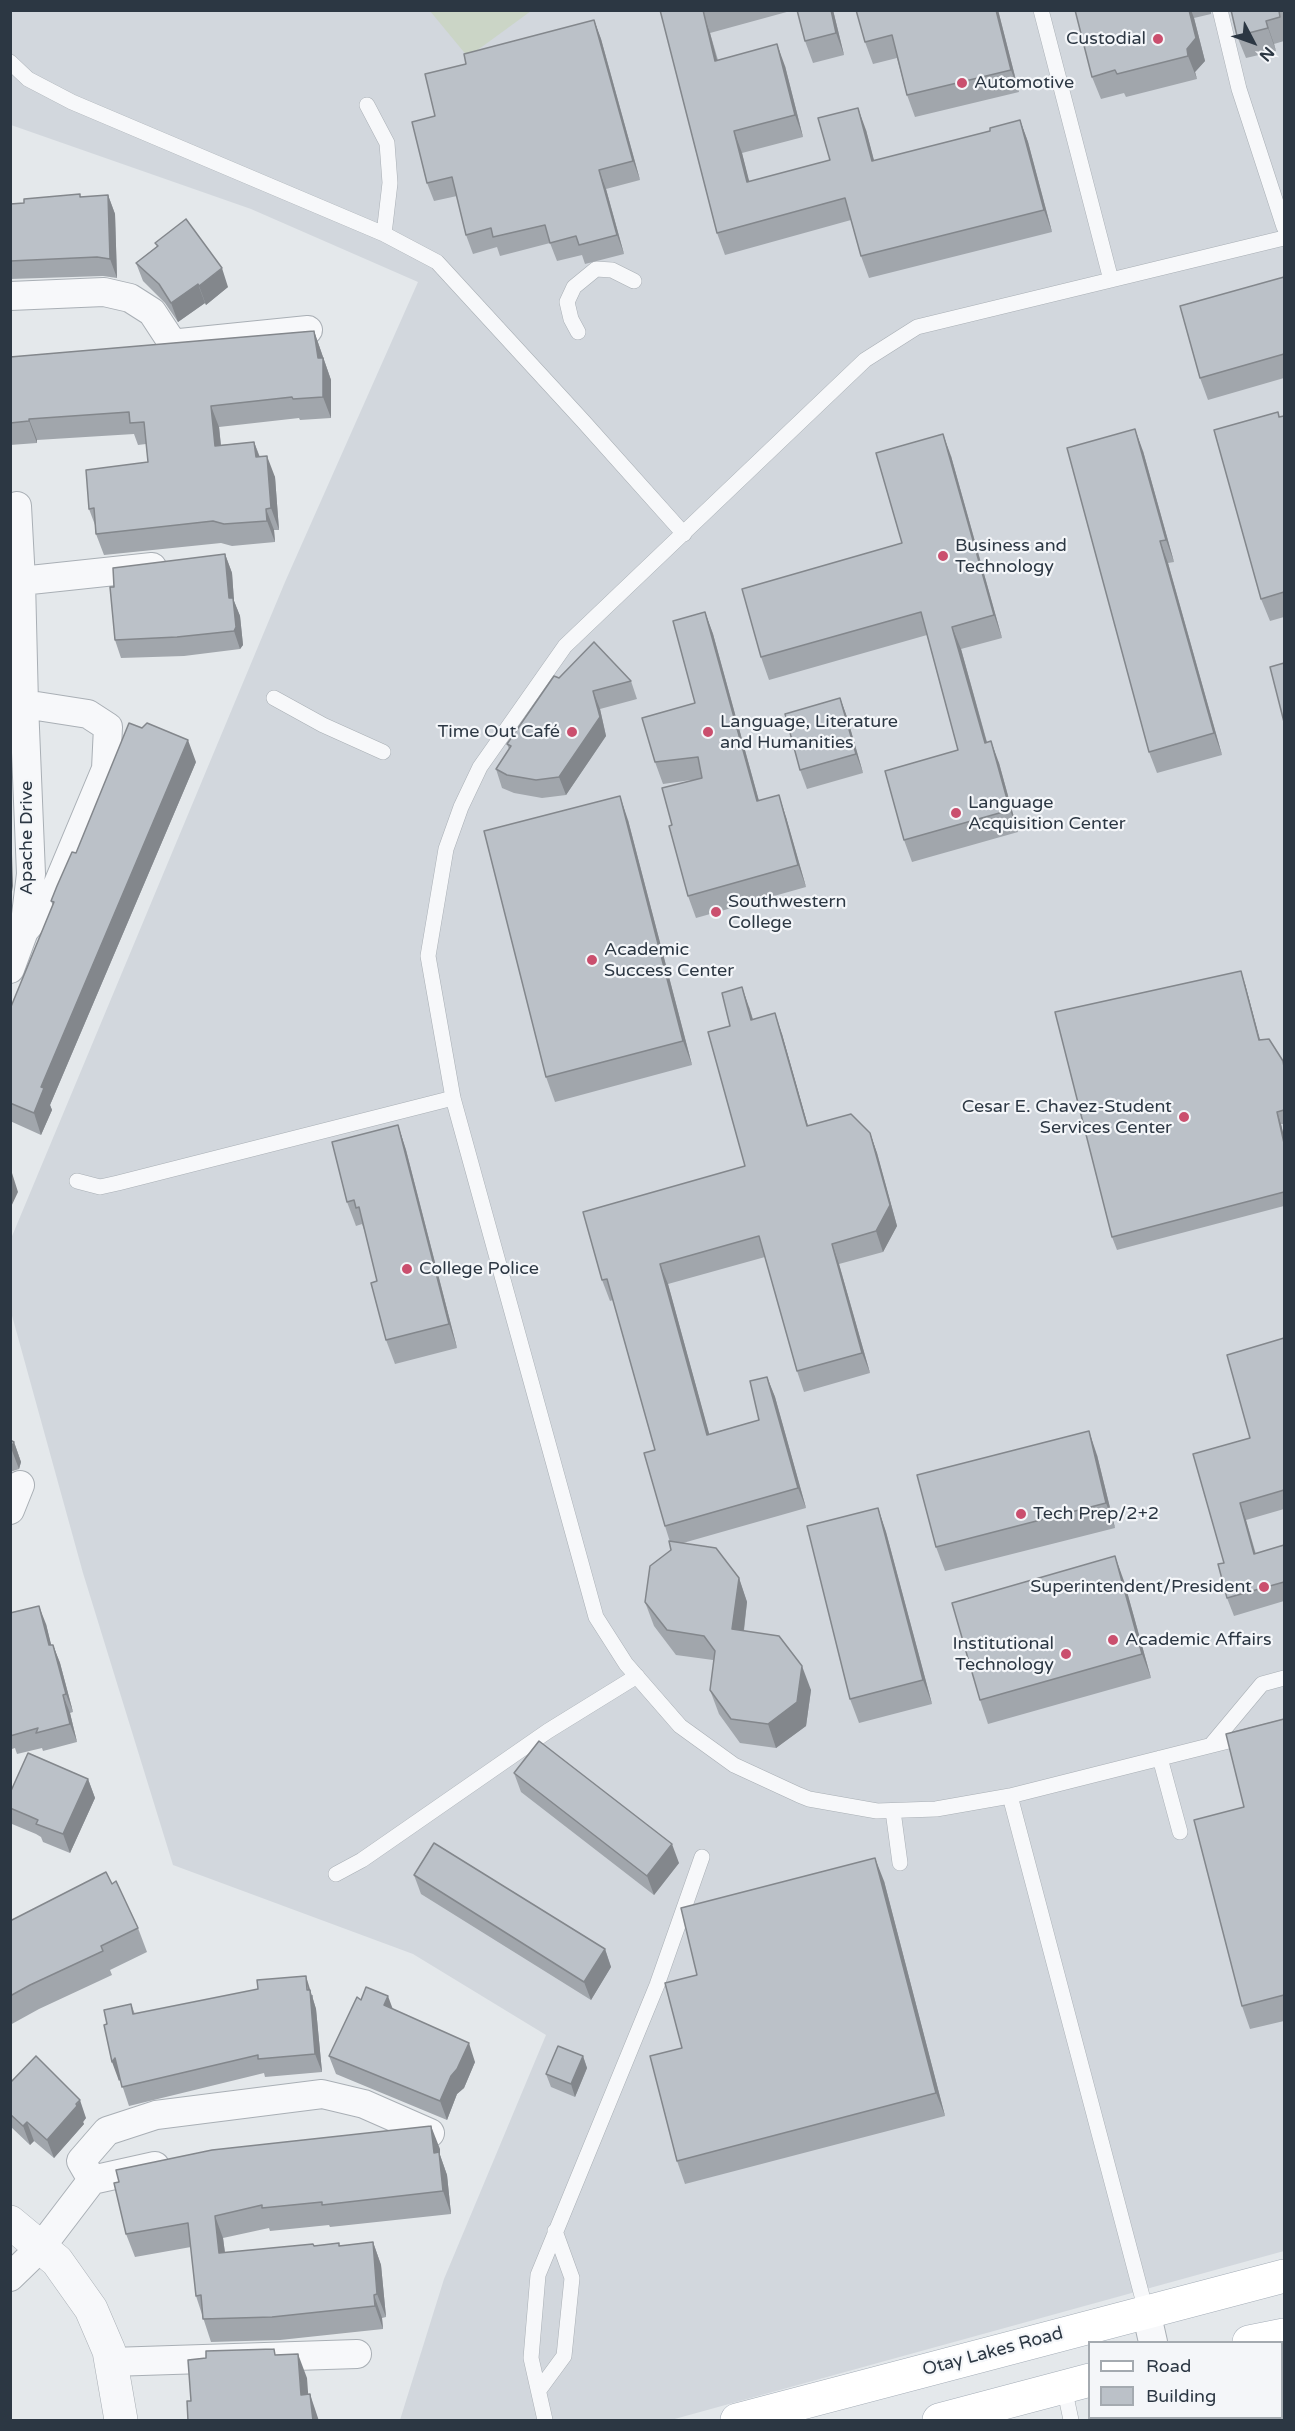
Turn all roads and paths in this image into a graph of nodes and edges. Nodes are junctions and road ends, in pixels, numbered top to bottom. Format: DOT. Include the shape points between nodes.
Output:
graph roads {
  1 [pos="1041,10"];
  2 [pos="1220,10"];
  3 [pos="10,62"];
  4 [pos="367,105"];
  5 [pos="1284,226"];
  6 [pos="384,234"];
  7 [pos="1284,238"];
  8 [pos="1111,280"];
  9 [pos="634,281"];
  10 [pos="10,296"];
  11 [pos="308,330"];
  12 [pos="578,332"];
  13 [pos="173,344"];
  14 [pos="138,347"];
  15 [pos="17,506"];
  16 [pos="684,534"];
  17 [pos="175,564"];
  18 [pos="21,581"];
  19 [pos="274,698"];
  20 [pos="17,704"];
  21 [pos="383,752"];
  22 [pos="24,931"];
  23 [pos="10,969"];
  24 [pos="453,1098"];
  25 [pos="77,1181"];
  26 [pos="637,1676"];
  27 [pos="1284,1678"];
  28 [pos="1284,1727"];
  29 [pos="1212,1745"];
  30 [pos="1160,1758"];
  31 [pos="1010,1796"];
  32 [pos="893,1811"];
  33 [pos="1180,1832"];
  34 [pos="702,1857"];
  35 [pos="900,1863"];
  36 [pos="336,1874"];
  37 [pos="368,2137"];
  38 [pos="183,2161"];
  39 [pos="92,2180"];
  40 [pos="10,2222"];
  41 [pos="555,2231"];
  42 [pos="41,2247"];
  43 [pos="1284,2276"];
  44 [pos="10,2277"];
  45 [pos="1146,2311"];
  46 [pos="1284,2335"];
  47 [pos="1153,2341"];
  48 [pos="1258,2341"];
  49 [pos="357,2354"];
  50 [pos="111,2362"];
  51 [pos="1077,2384"];
  52 [pos="539,2390"];
  53 [pos="120,2421"];
  54 [pos="545,2421"];
  55 [pos="737,2421"];
  56 [pos="939,2421"];
  57 [pos="1071,2421"];
  1 -- 8 [label="lane"];
  2 -- 5 [label="lane" via="1239,89"];
  3 -- 6 [label="lane" via="28,79 72,102"];
  4 -- 6 [label="lane" via="387,143 390,183"];
  6 -- 16 [label="lane" via="436,262"];
  7 -- 8 [label="lane"];
  8 -- 16 [label="lane" via="917,327 865,360"];
  9 -- 12 [label="lane" via="612,270 596,269 574,287 567,302"];
  10 -- 13 [label="street" via="104,292 130,298 152,312"];
  11 -- 13 [label="street"];
  13 -- 14 [label="street"];
  15 -- 18 [label="street, Apache Drive"];
  16 -- 24 [label="lane" via="565,646 480,767 461,807 446,849 428,956"];
  17 -- 18 [label="street"];
  18 -- 20 [label="street, Apache Drive"];
  19 -- 21 [label="lane"];
  20 -- 22 [label="street, Apache Drive" via="31,874"];
  20 -- 22 [label="street" via="88,714 108,727 106,769 52,898"];
  22 -- 23 [label="street, Apache Drive"];
  24 -- 25 [label="lane" via="100,1187"];
  24 -- 26 [label="lane" via="596,1617"];
  26 -- 32 [label="lane" via="680,1726 734,1765 809,1799"];
  26 -- 36 [label="lane"];
  27 -- 29 [label="lane" via="1262,1684"];
  28 -- 29 [label="lane"];
  29 -- 30 [label="lane"];
  30 -- 31 [label="lane"];
  30 -- 33 [label="lane"];
  31 -- 32 [label="lane" via="936,1809"];
  31 -- 45 [label="lane"];
  32 -- 35 [label="lane"];
  34 -- 41 [label="lane" via="657,1985"];
  37 -- 39 [label="street" via="430,2133 364,2104 322,2094 156,2115 106,2131 81,2161"];
  38 -- 39 [label="street"];
  39 -- 42 [label="street"];
  40 -- 42 [label="street"];
  41 -- 52 [label="lane" via="538,2275 531,2358"];
  41 -- 52 [label="lane" via="572,2278 564,2356"];
  42 -- 44 [label="street"];
  42 -- 50 [label="street" via="57,2261 91,2309"];
  43 -- 45 [label="main road, Otay Lakes Road"];
  45 -- 47 [label="street"];
  45 -- 55 [label="main road, Otay Lakes Road"];
  46 -- 48 [label="main road"];
  49 -- 50 [label="street"];
  50 -- 53 [label="street"];
  51 -- 56 [label="main road"];
  51 -- 57 [label="lane"];
  52 -- 54 [label="lane"];
}
